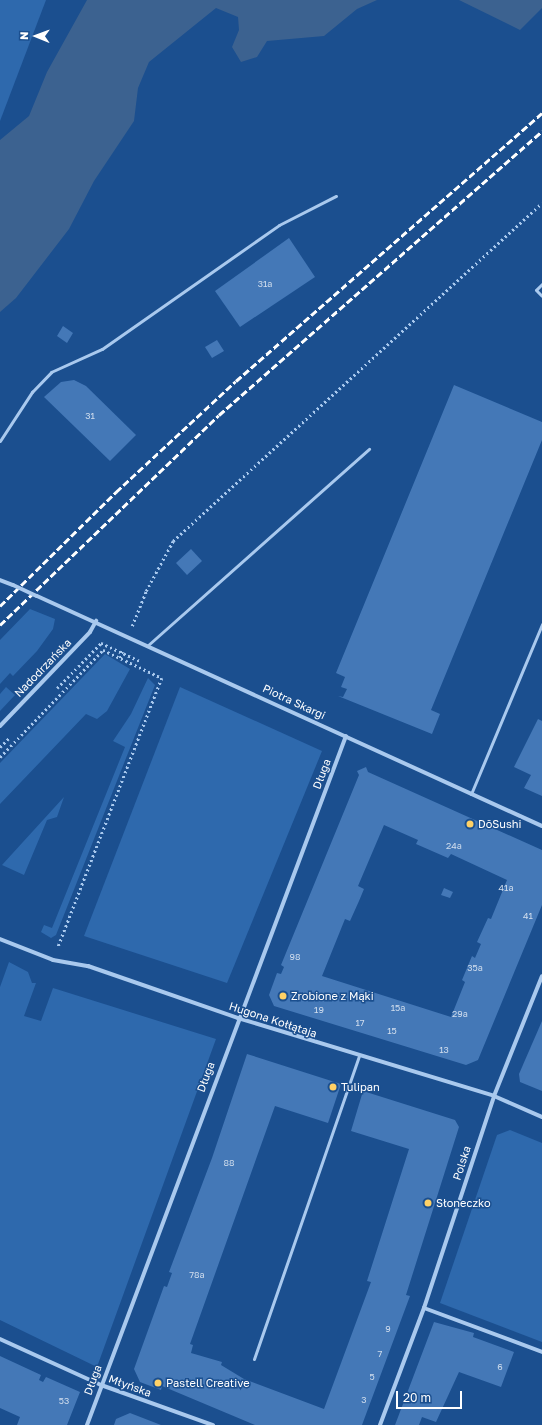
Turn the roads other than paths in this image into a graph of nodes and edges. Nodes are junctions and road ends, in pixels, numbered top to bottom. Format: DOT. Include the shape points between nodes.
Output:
graph roads {
  1 [pos="336,196"];
  2 [pos="542,284"];
  3 [pos="542,296"];
  4 [pos="0,441"];
  5 [pos="369,449"];
  6 [pos="0,580"];
  7 [pos="96,621"];
  8 [pos="542,624"];
  9 [pos="147,646"];
  10 [pos="0,726"];
  11 [pos="346,736"];
  12 [pos="471,794"];
  13 [pos="542,826"];
  14 [pos="0,939"];
  15 [pos="542,976"];
  16 [pos="238,1018"];
  17 [pos="359,1056"];
  18 [pos="494,1096"];
  19 [pos="542,1117"];
  20 [pos="424,1308"];
  21 [pos="0,1339"];
  22 [pos="542,1352"];
  23 [pos="254,1359"];
  24 [pos="100,1385"];
  25 [pos="87,1425"];
  26 [pos="213,1425"];
  27 [pos="380,1425"];
  1 -- 4 [label="lane" via="279,225 102,349 51,372 32,392"];
  2 -- 3 [label="lane" via="536,290"];
  5 -- 9 [label="lane"];
  6 -- 7 [label="street, Piotra Skargi, bridge"];
  7 -- 9 [label="street, Piotra Skargi"];
  7 -- 10 [label="street, Nadodrzańska" via="90,632"];
  8 -- 12 [label="lane"];
  9 -- 11 [label="street, Piotra Skargi"];
  11 -- 12 [label="street, Piotra Skargi"];
  11 -- 16 [label="street, Długa"];
  12 -- 13 [label="street, Piotra Skargi"];
  14 -- 16 [label="street, Hugona Kołłątaja" via="53,960 88,966"];
  15 -- 18 [label="street, Polska"];
  16 -- 17 [label="street, Hugona Kołłątaja"];
  16 -- 24 [label="street, Długa"];
  17 -- 18 [label="street, Hugona Kołłątaja"];
  17 -- 23 [label="lane"];
  18 -- 19 [label="street, Hugona Kołłątaja"];
  18 -- 20 [label="street, Polska"];
  20 -- 22 [label="street"];
  20 -- 27 [label="street, Polska"];
  21 -- 24 [label="street, Młyńska"];
  24 -- 25 [label="street, Długa"];
  24 -- 26 [label="street, Młyńska"];
}
